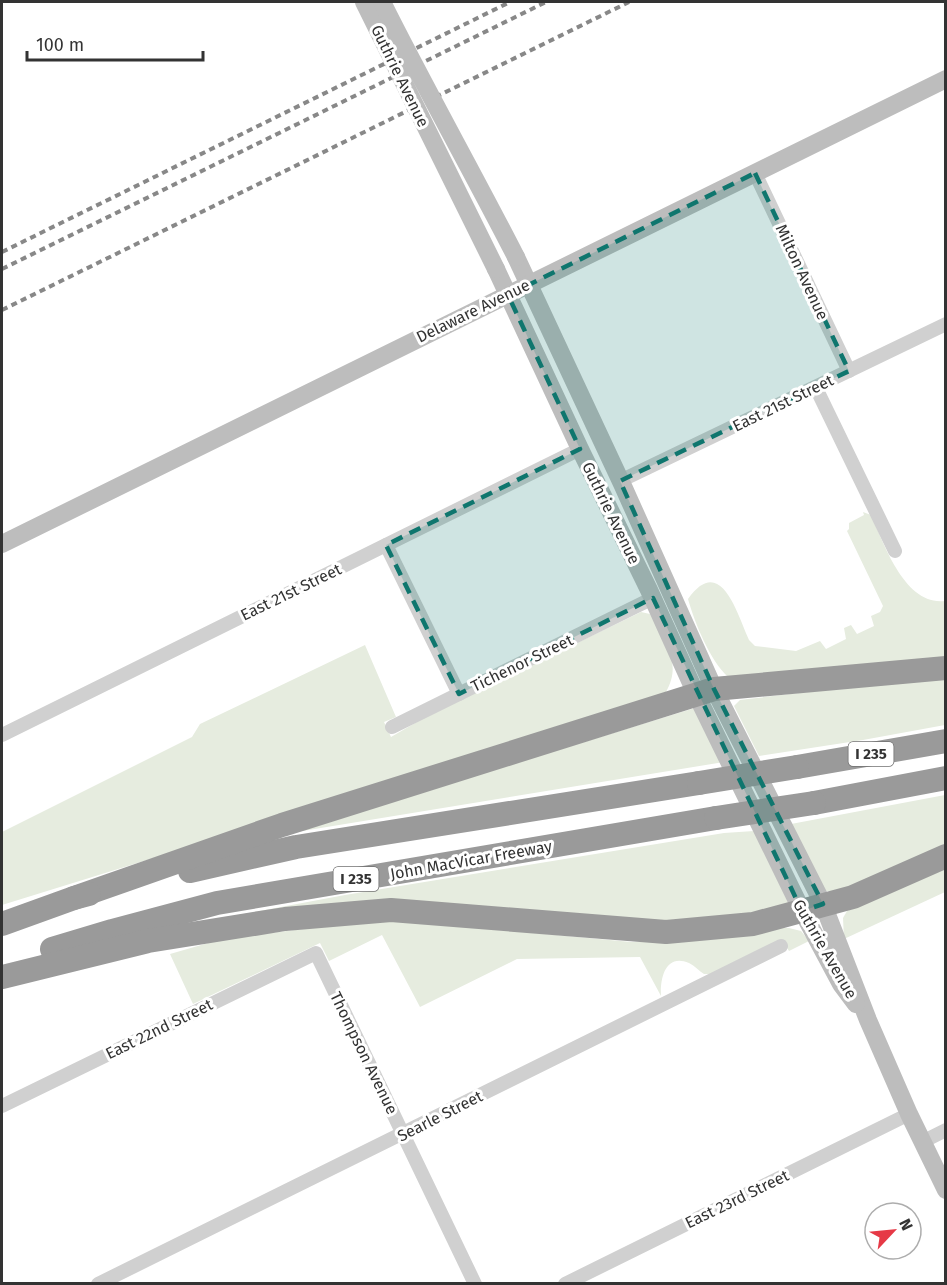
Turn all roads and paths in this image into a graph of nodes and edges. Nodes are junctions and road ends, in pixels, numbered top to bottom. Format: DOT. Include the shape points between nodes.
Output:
graph roads {
  1 [pos="364,2"];
  2 [pos="382,2"];
  3 [pos="945,79"];
  4 [pos="755,173"];
  5 [pos="529,284"];
  6 [pos="508,295"];
  7 [pos="945,324"];
  8 [pos="849,371"];
  9 [pos="816,388"];
  10 [pos="580,449"];
  11 [pos="620,481"];
  12 [pos="2,544"];
  13 [pos="386,545"];
  14 [pos="895,551"];
  15 [pos="653,598"];
  16 [pos="945,668"];
  17 [pos="705,691"];
  18 [pos="459,694"];
  19 [pos="392,727"];
  20 [pos="2,735"];
  21 [pos="945,741"];
  22 [pos="945,778"];
  23 [pos="945,856"];
  24 [pos="74,898"];
  25 [pos="813,908"];
  26 [pos="2,924"];
  27 [pos="782,946"];
  28 [pos="316,952"];
  29 [pos="2,966"];
  30 [pos="2,977"];
  31 [pos="2,1106"];
  32 [pos="909,1114"];
  33 [pos="945,1130"];
  34 [pos="403,1135"];
  35 [pos="922,1142"];
  36 [pos="945,1190"];
  37 [pos="98,1284"];
  38 [pos="475,1284"];
  39 [pos="565,1284"];
  1 -- 6 [label="main road, Guthrie Avenue, bridge"];
  2 -- 5 [label="main road, Guthrie Avenue, bridge"];
  3 -- 4 [label="main road, Delaware Avenue"];
  4 -- 5 [label="main road, Delaware Avenue"];
  4 -- 8 [label="street, Milton Avenue"];
  5 -- 6 [label="main road, Delaware Avenue"];
  5 -- 11 [label="main road, Guthrie Avenue"];
  6 -- 10 [label="main road, Guthrie Avenue"];
  6 -- 12 [label="main road, Delaware Avenue"];
  7 -- 8 [label="street, East 21st Street"];
  8 -- 9 [label="street, East 21st Street"];
  9 -- 11 [label="street, East 21st Street"];
  9 -- 14 [label="street"];
  10 -- 13 [label="street, East 21st Street"];
  10 -- 15 [label="main road, Guthrie Avenue"];
  11 -- 17 [label="main road, Guthrie Avenue"];
  13 -- 18 [label="street"];
  13 -- 20 [label="street, East 21st Street"];
  15 -- 17 [label="main road, Guthrie Avenue"];
  15 -- 18 [label="street, Tichenor Street"];
  16 -- 17 [label="highway"];
  17 -- 24 [label="highway" via="282,825"];
  17 -- 25 [label="main road, Guthrie Avenue"];
  18 -- 19 [label="street, Tichenor Street"];
  21 -- 24 [label="highway, I 235, bridge" via="296,847"];
  22 -- 29 [label="highway, John MacVicar Freeway / I 235, bridge" via="866,795 217,903"];
  23 -- 25 [label="highway" via="853,897"];
  24 -- 26 [label="highway, I 235"];
  25 -- 30 [label="highway" via="753,924 666,932 391,910 285,919 148,941"];
  25 -- 32 [label="main road, Guthrie Avenue" via="841,984 868,1020"];
  27 -- 34 [label="street, Searle Street"];
  28 -- 31 [label="street, East 22nd Street"];
  28 -- 34 [label="street, Thompson Avenue"];
  32 -- 35 [label="main road, Guthrie Avenue"];
  32 -- 39 [label="street, East 23rd Street"];
  33 -- 35 [label="street"];
  34 -- 37 [label="street, Searle Street"];
  34 -- 38 [label="street, Thompson Avenue"];
  35 -- 36 [label="main road, Guthrie Avenue"];
}
